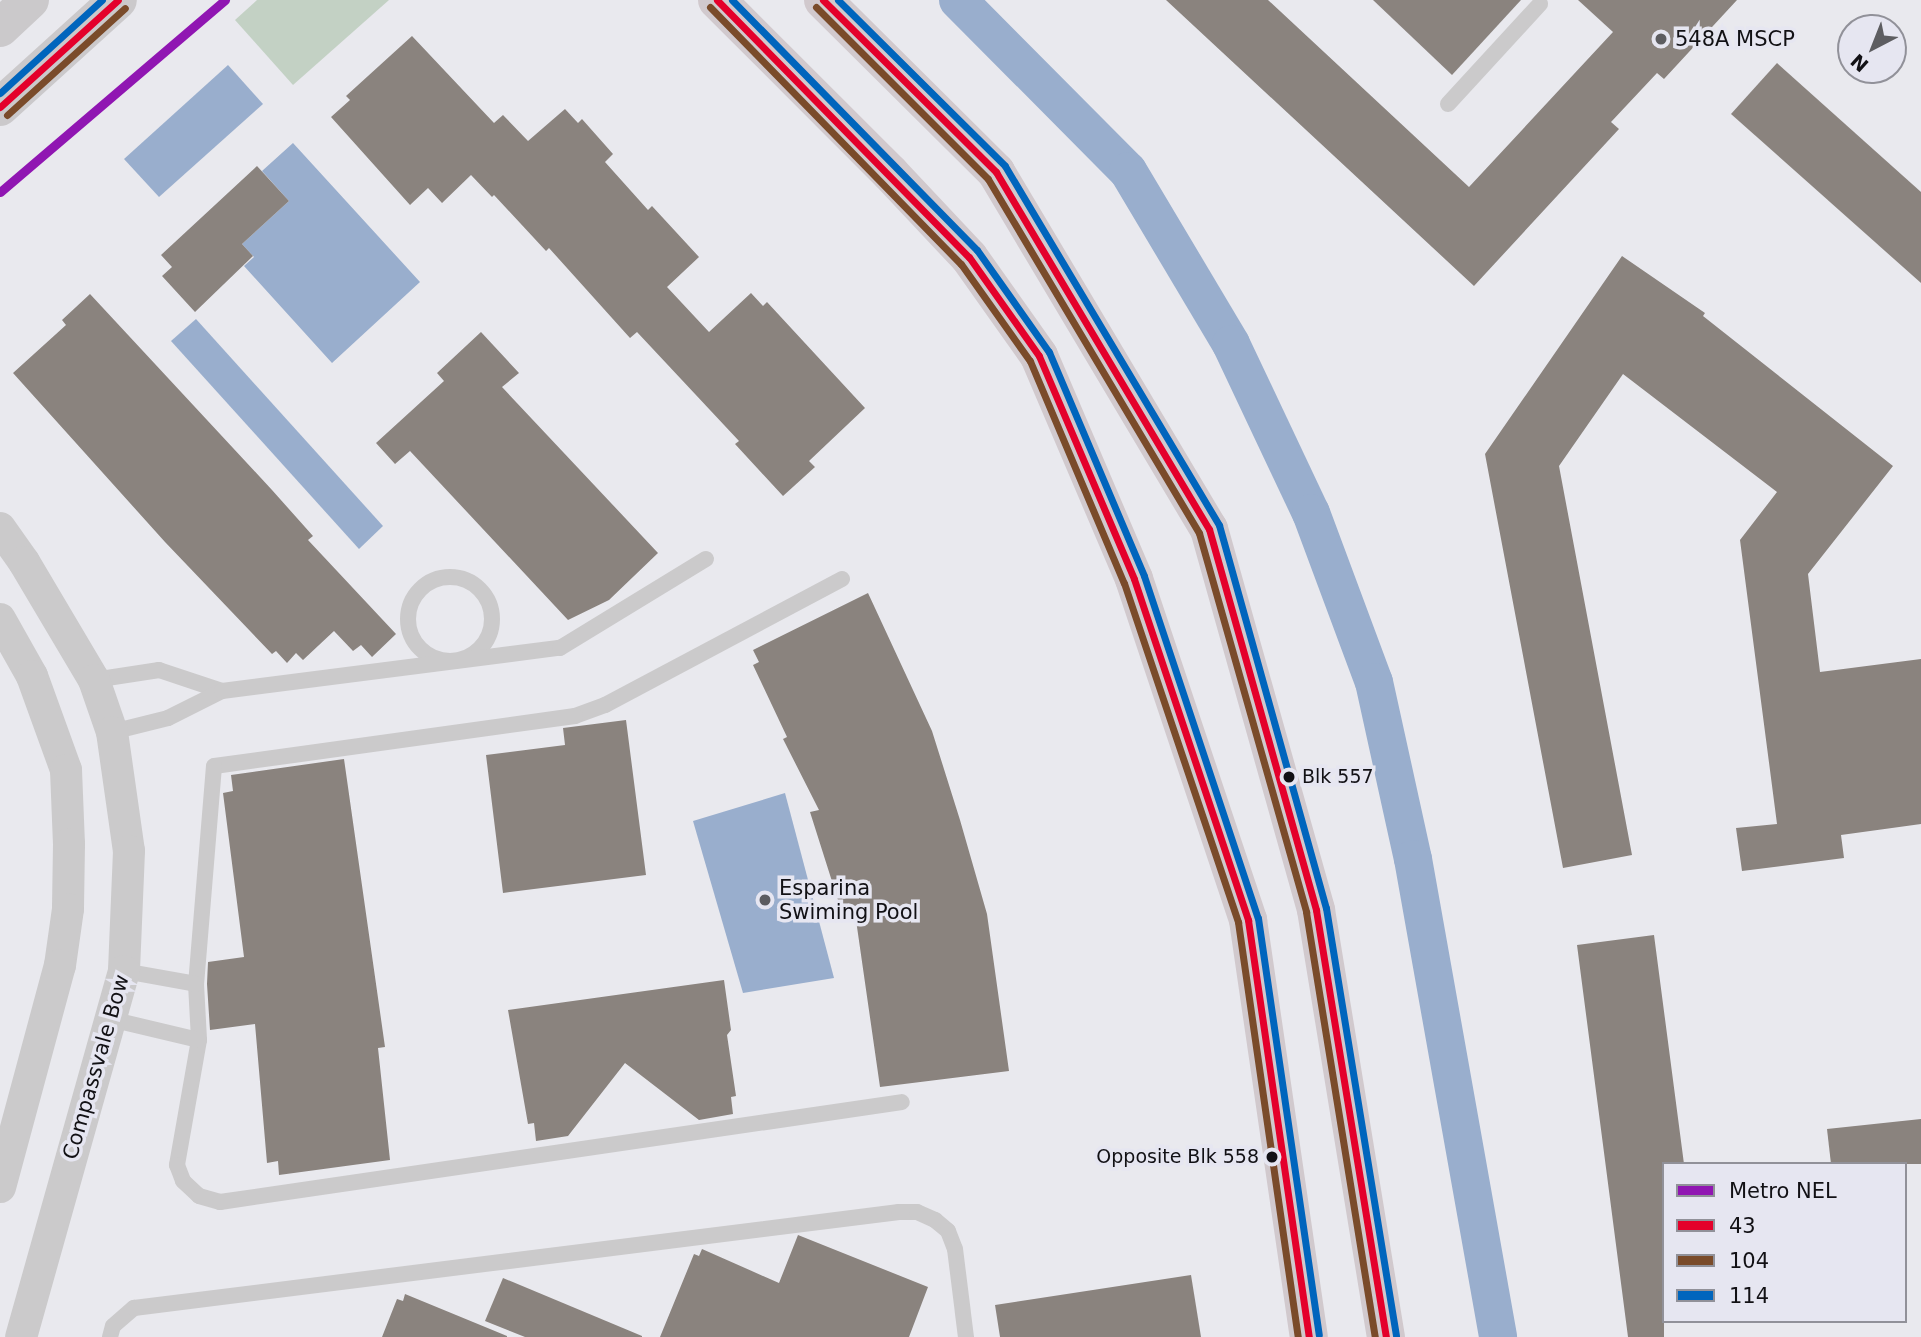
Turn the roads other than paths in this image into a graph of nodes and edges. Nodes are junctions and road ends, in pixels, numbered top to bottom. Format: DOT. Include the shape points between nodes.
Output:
graph roads {
  1 [pos="30,0"];
  2 [pos="118,0"];
  3 [pos="717,0"];
  4 [pos="823,0"];
  5 [pos="1540,4"];
  6 [pos="0,28"];
  7 [pos="1448,104"];
  8 [pos="4,106"];
  9 [pos="0,528"];
  10 [pos="706,559"];
  11 [pos="842,579"];
  12 [pos="0,619"];
  13 [pos="454,661"];
  14 [pos="94,680"];
  15 [pos="222,691"];
  16 [pos="112,732"];
  17 [pos="124,971"];
  18 [pos="196,984"];
  19 [pos="110,1019"];
  20 [pos="199,1040"];
  21 [pos="902,1102"];
  22 [pos="0,1187"];
  23 [pos="21,1337"];
  24 [pos="110,1337"];
  25 [pos="966,1337"];
  26 [pos="1310,1337"];
  27 [pos="1385,1337"];
  1 -- 6 [label="street"];
  2 -- 8 [label="street"];
  3 -- 26 [label="main road" via="969,257 1039,356 1134,579 1248,920"];
  4 -- 27 [label="main road" via="996,172 1209,529 1316,910"];
  5 -- 7 [label="lane"];
  9 -- 14 [label="street, Compassvale Bow"];
  10 -- 13 [label="lane" via="560,648"];
  11 -- 18 [label="lane" via="605,705 575,716 214,765"];
  12 -- 22 [label="street" via="32,676 66,770 69,844 68,909 60,965"];
  13 -- 13 [label="lane" via="427,655 417,645 407,619 416,592 440,578 468,581 479,589 492,613 492,626 479,650"];
  13 -- 15 [label="lane"];
  14 -- 15 [label="lane" via="159,670"];
  14 -- 16 [label="street, Compassvale Bow"];
  15 -- 16 [label="lane" via="168,718"];
  16 -- 17 [label="street, Compassvale Bow" via="129,851"];
  17 -- 18 [label="lane"];
  17 -- 19 [label="street, Compassvale Bow"];
  18 -- 20 [label="lane"];
  19 -- 20 [label="lane"];
  19 -- 23 [label="street, Compassvale Bow"];
  20 -- 21 [label="lane" via="177,1165 183,1181 200,1196 220,1202"];
  24 -- 25 [label="lane" via="113,1326 134,1308 917,1212 948,1231 955,1249"];
}
